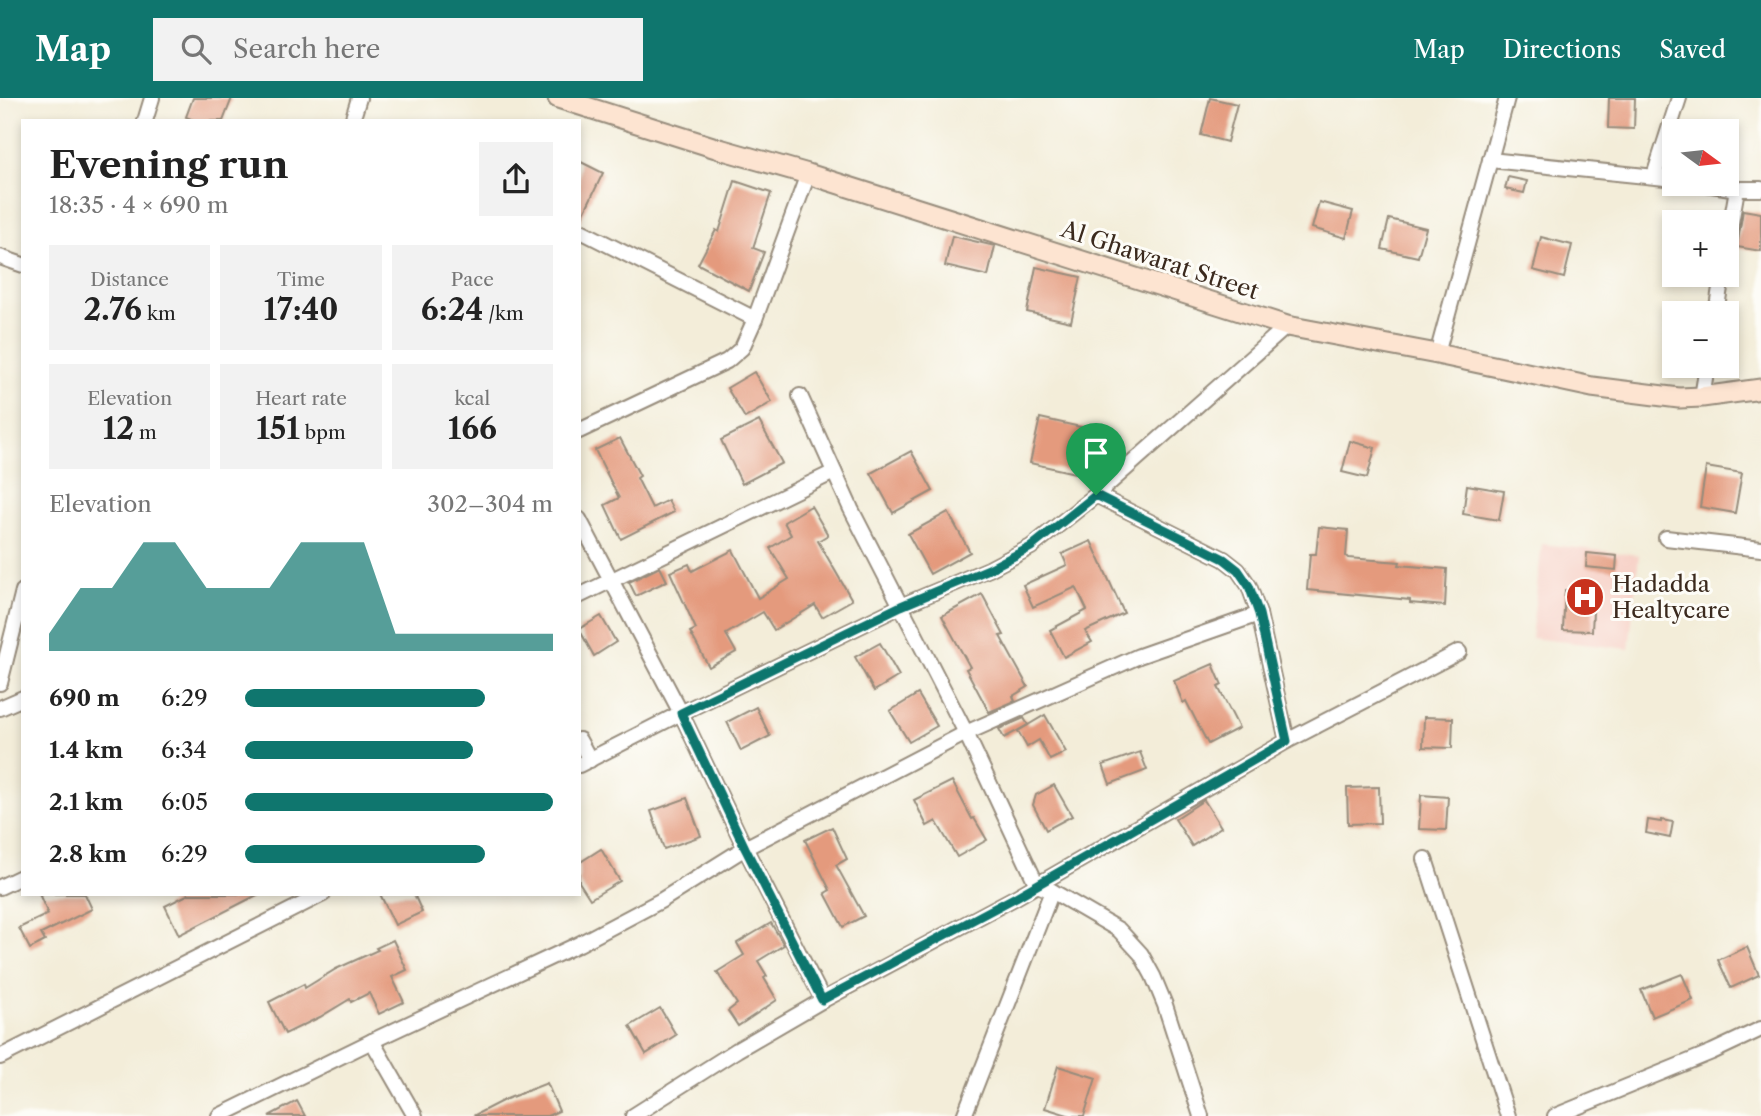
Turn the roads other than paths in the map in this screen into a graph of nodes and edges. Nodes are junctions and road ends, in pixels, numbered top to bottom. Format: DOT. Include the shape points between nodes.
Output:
graph roads {
  1 [pos="152,98"];
  2 [pos="359,98"];
  3 [pos="558,98"];
  4 [pos="1507,98"];
  5 [pos="1679,98"];
  6 [pos="146,119"];
  7 [pos="353,119"];
  8 [pos="1490,160"];
  9 [pos="808,174"];
  10 [pos="1654,176"];
  11 [pos="1662,177"];
  12 [pos="1740,188"];
  13 [pos="1761,189"];
  14 [pos="581,231"];
  15 [pos="0,257"];
  16 [pos="21,264"];
  17 [pos="755,319"];
  18 [pos="1287,326"];
  19 [pos="1437,354"];
  20 [pos="1705,378"];
  21 [pos="1761,389"];
  22 [pos="800,396"];
  23 [pos="1702,397"];
  24 [pos="581,431"];
  25 [pos="834,472"];
  26 [pos="1096,495"];
  27 [pos="581,523"];
  28 [pos="1666,538"];
  29 [pos="1761,549"];
  30 [pos="611,580"];
  31 [pos="581,595"];
  32 [pos="21,599"];
  33 [pos="901,606"];
  34 [pos="1259,614"];
  35 [pos="1459,652"];
  36 [pos="0,683"];
  37 [pos="21,699"];
  38 [pos="0,708"];
  39 [pos="681,713"];
  40 [pos="966,733"];
  41 [pos="1287,741"];
  42 [pos="584,763"];
  43 [pos="745,848"];
  44 [pos="1424,859"];
  45 [pos="21,877"];
  46 [pos="1037,885"];
  47 [pos="0,887"];
  48 [pos="1052,891"];
  49 [pos="319,896"];
  50 [pos="822,1000"];
  51 [pos="1761,1029"];
  52 [pos="372,1041"];
  53 [pos="0,1057"];
  54 [pos="219,1116"];
  55 [pos="415,1116"];
  56 [pos="633,1116"];
  57 [pos="964,1116"];
  58 [pos="1201,1116"];
  59 [pos="1508,1116"];
  60 [pos="1555,1116"];
  1 -- 6 [label="street"];
  2 -- 7 [label="street"];
  3 -- 9 [label="street, Al Ghawarat Street"];
  4 -- 8 [label="street"];
  5 -- 10 [label="street"];
  8 -- 10 [label="street"];
  8 -- 19 [label="street"];
  9 -- 17 [label="street"];
  9 -- 18 [label="street, Al Ghawarat Street"];
  10 -- 11 [label="street"];
  12 -- 13 [label="street"];
  14 -- 17 [label="street"];
  15 -- 16 [label="street"];
  17 -- 24 [label="street" via="742,348 727,362"];
  18 -- 19 [label="street, Al Ghawarat Street"];
  18 -- 26 [label="street"];
  19 -- 23 [label="street, Al Ghawarat Street" via="1592,387"];
  20 -- 23 [label="street"];
  21 -- 23 [label="street, Al Ghawarat Street"];
  22 -- 25 [label="street"];
  25 -- 30 [label="street"];
  25 -- 33 [label="street"];
  26 -- 33 [label="street" via="1031,547"];
  26 -- 34 [label="street" via="1224,559 1249,586"];
  27 -- 30 [label="street"];
  28 -- 29 [label="street"];
  30 -- 31 [label="street"];
  30 -- 39 [label="street"];
  32 -- 36 [label="street"];
  33 -- 39 [label="street"];
  33 -- 40 [label="street"];
  34 -- 40 [label="street" via="1139,656"];
  34 -- 41 [label="street"];
  35 -- 41 [label="street"];
  37 -- 38 [label="street"];
  39 -- 42 [label="street"];
  39 -- 43 [label="street"];
  40 -- 43 [label="street"];
  40 -- 46 [label="street"];
  41 -- 46 [label="street"];
  43 -- 50 [label="street"];
  43 -- 52 [label="street" via="579,944"];
  44 -- 59 [label="street"];
  45 -- 47 [label="street"];
  46 -- 48 [label="street"];
  46 -- 50 [label="street"];
  48 -- 57 [label="street"];
  48 -- 58 [label="street" via="1119,930 1141,954 1165,1005"];
  49 -- 53 [label="street"];
  50 -- 56 [label="street"];
  51 -- 60 [label="street"];
  52 -- 54 [label="street"];
  52 -- 55 [label="street"];
}
